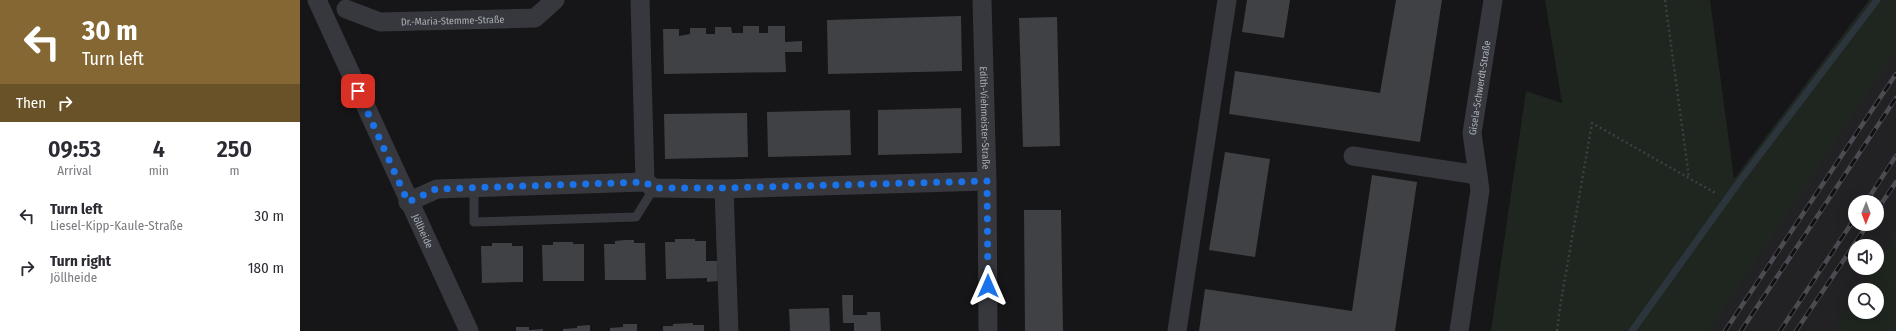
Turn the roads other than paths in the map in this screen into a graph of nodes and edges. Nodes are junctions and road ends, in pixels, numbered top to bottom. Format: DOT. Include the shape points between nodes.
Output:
graph roads {
  1 [pos="317,0"];
  2 [pos="555,0"];
  3 [pos="640,0"];
  4 [pos="982,0"];
  5 [pos="1227,0"];
  6 [pos="1493,0"];
  7 [pos="352,4"];
  8 [pos="326,21"];
  9 [pos="1353,156"];
  10 [pos="1478,175"];
  11 [pos="987,181"];
  12 [pos="649,185"];
  13 [pos="474,187"];
  14 [pos="724,188"];
  15 [pos="408,202"];
  16 [pos="469,331"];
  17 [pos="729,331"];
  18 [pos="988,331"];
  19 [pos="1177,331"];
  20 [pos="1459,331"];
  1 -- 8 [label="street, Jöllheide"];
  2 -- 7 [label="street, Dr.-Maria-Stemme-Straße" via="535,18 380,22"];
  3 -- 12 [label="street"];
  4 -- 11 [label="street, Edith-Viehmeister-Straße"];
  5 -- 19 [label="street"];
  6 -- 10 [label="street, Gisela-Schwerdt-Straße" via="1472,133"];
  7 -- 8 [label="street, Dr.-Maria-Stemme-Straße"];
  8 -- 15 [label="street, Jöllheide"];
  9 -- 10 [label="street"];
  10 -- 20 [label="street, Gisela-Schwerdt-Straße" via="1480,190"];
  11 -- 14 [label="street"];
  11 -- 18 [label="street, Edith-Viehmeister-Straße"];
  12 -- 13 [label="street"];
  12 -- 13 [label="lane" via="636,217 474,222"];
  12 -- 14 [label="street"];
  13 -- 15 [label="street" via="436,189"];
  14 -- 17 [label="street"];
  15 -- 16 [label="street, Jöllheide"];
}
